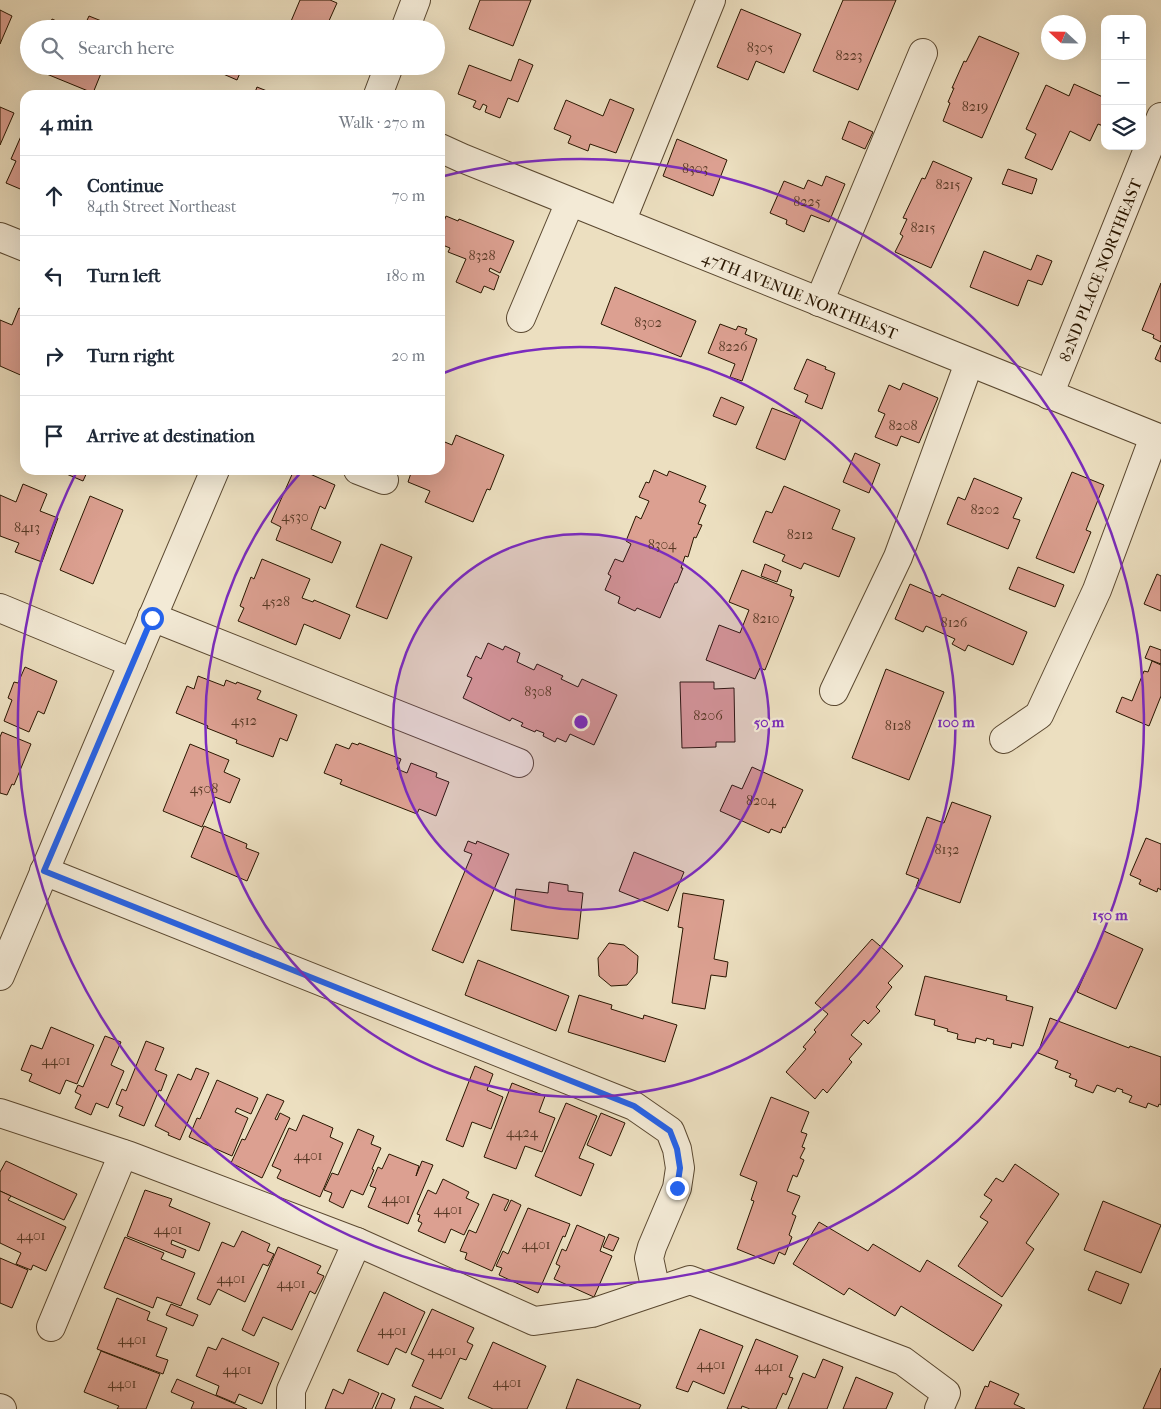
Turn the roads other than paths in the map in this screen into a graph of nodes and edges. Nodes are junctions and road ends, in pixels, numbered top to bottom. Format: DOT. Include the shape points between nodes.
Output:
graph roads {
  1 [pos="416,0"];
  2 [pos="711,0"];
  3 [pos="408,20"];
  4 [pos="923,53"];
  5 [pos="386,75"];
  6 [pos="380,90"];
  7 [pos="1161,117"];
  8 [pos="445,150"];
  9 [pos="570,202"];
  10 [pos="621,222"];
  11 [pos="0,237"];
  12 [pos="20,245"];
  13 [pos="818,302"];
  14 [pos="521,318"];
  15 [pos="969,363"];
  16 [pos="1049,395"];
  17 [pos="1158,438"];
  18 [pos="213,475"];
  19 [pos="371,475"];
  20 [pos="384,480"];
  21 [pos="0,608"];
  22 [pos="152,618"];
  23 [pos="133,663"];
  24 [pos="834,691"];
  25 [pos="1004,739"];
  26 [pos="519,763"];
  27 [pos="44,871"];
  28 [pos="0,976"];
  29 [pos="0,1113"];
  30 [pos="123,1154"];
  31 [pos="357,1242"];
  32 [pos="656,1291"];
  33 [pos="51,1327"];
  34 [pos="291,1409"];
  35 [pos="939,1409"];
  1 -- 3 [label="street"];
  2 -- 10 [label="street"];
  4 -- 13 [label="street"];
  5 -- 6 [label="street"];
  7 -- 16 [label="street, 82ND PLACE NORTHEAST"];
  8 -- 9 [label="street, 47TH AVENUE NORTHEAST"];
  9 -- 10 [label="street, 47TH AVENUE NORTHEAST"];
  9 -- 14 [label="street"];
  10 -- 13 [label="street, 47TH AVENUE NORTHEAST"];
  11 -- 12 [label="street"];
  13 -- 15 [label="street, 47TH AVENUE NORTHEAST"];
  15 -- 16 [label="street, 47TH AVENUE NORTHEAST"];
  15 -- 24 [label="street" via="898,557"];
  16 -- 17 [label="street, 47TH AVENUE NORTHEAST"];
  17 -- 25 [label="street" via="1097,590 1039,715"];
  18 -- 22 [label="street"];
  19 -- 20 [label="street"];
  21 -- 23 [label="street"];
  22 -- 23 [label="street"];
  22 -- 26 [label="street"];
  23 -- 27 [label="street"];
  27 -- 28 [label="street"];
  27 -- 32 [label="street" via="634,1106 655,1120 670,1131 680,1168 677,1188 649,1258"];
  29 -- 30 [label="street"];
  30 -- 31 [label="street"];
  30 -- 33 [label="street"];
  31 -- 32 [label="street" via="534,1321 592,1313"];
  31 -- 34 [label="street" via="291,1390"];
  32 -- 35 [label="street" via="690,1280 903,1361 946,1393"];
}
